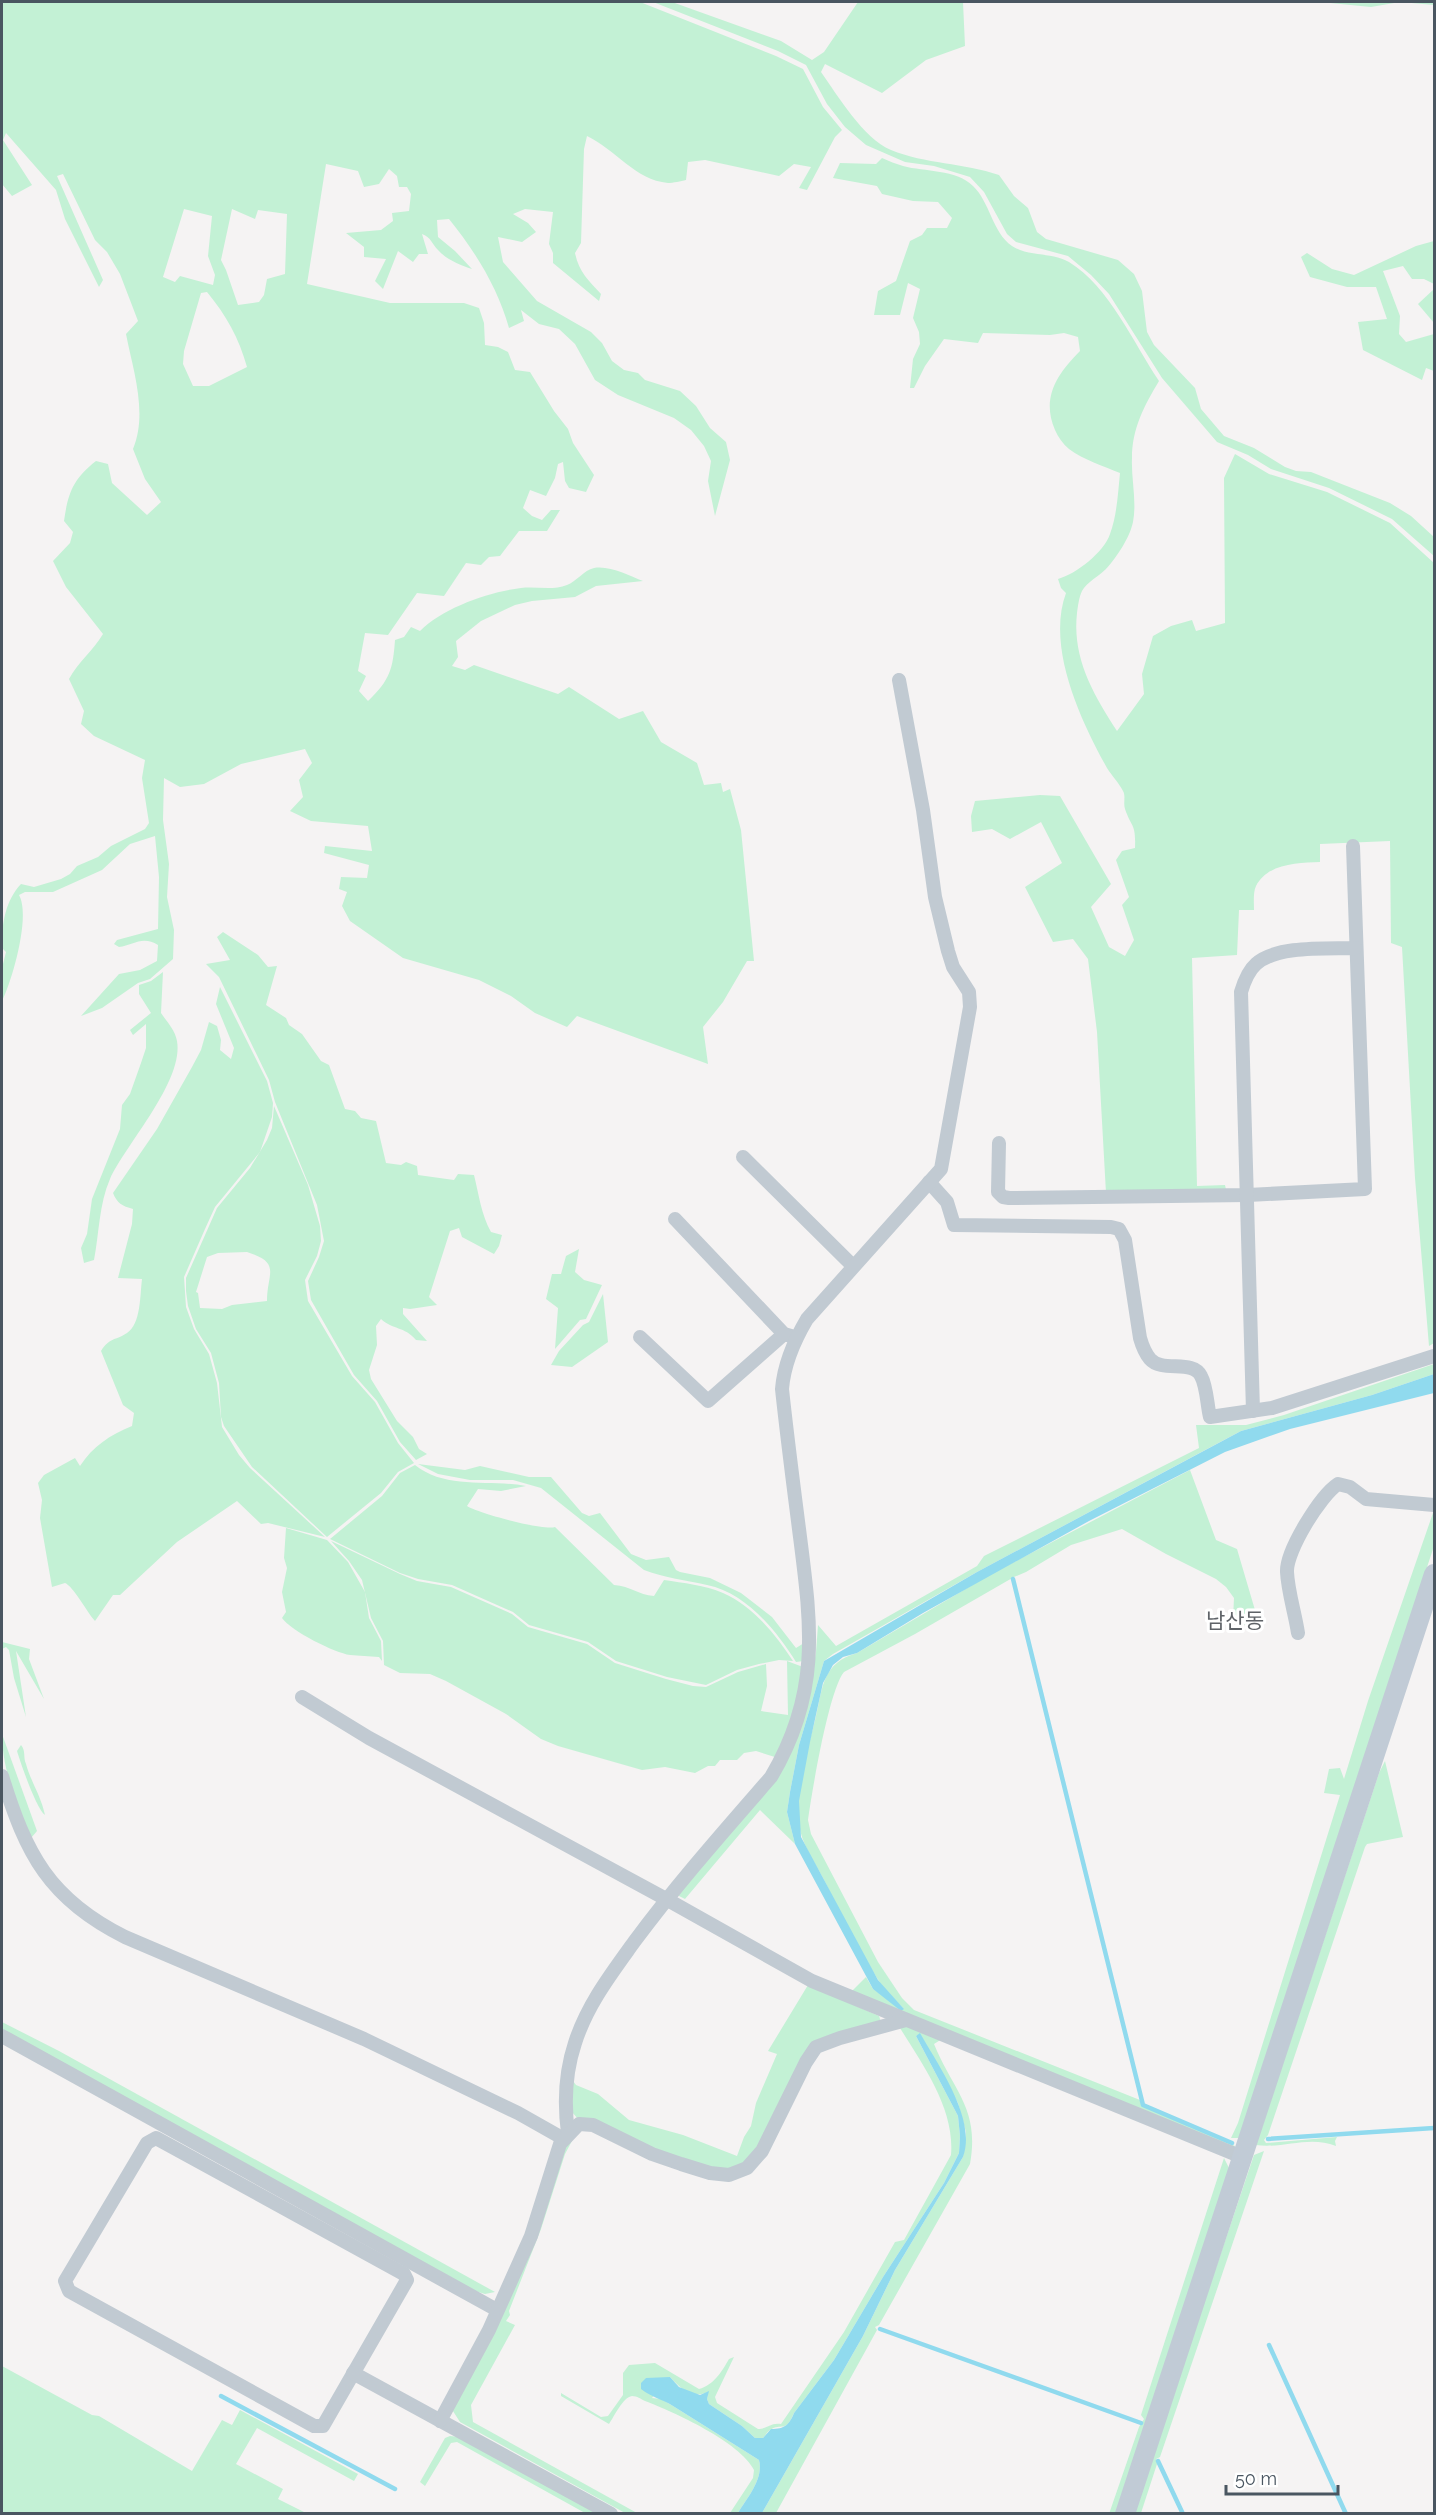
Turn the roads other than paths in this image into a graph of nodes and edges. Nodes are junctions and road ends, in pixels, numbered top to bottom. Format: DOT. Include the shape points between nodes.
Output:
graph roads {
  1 [pos="899,680"];
  2 [pos="1353,846"];
  3 [pos="1355,948"];
  4 [pos="999,1143"];
  5 [pos="743,1157"];
  6 [pos="929,1182"];
  7 [pos="1248,1195"];
  8 [pos="675,1219"];
  9 [pos="853,1266"];
  10 [pos="790,1336"];
  11 [pos="640,1337"];
  12 [pos="1434,1356"];
  13 [pos="1253,1412"];
  14 [pos="1434,1504"];
  15 [pos="1434,1574"];
  16 [pos="1298,1633"];
  17 [pos="302,1697"];
  18 [pos="2,1776"];
  19 [pos="666,1899"];
  20 [pos="906,2020"];
  21 [pos="2,2036"];
  22 [pos="566,2136"];
  23 [pos="1242,2157"];
  24 [pos="497,2310"];
  25 [pos="353,2373"];
  26 [pos="440,2421"];
  27 [pos="611,2514"];
  28 [pos="1125,2514"];
  1 -- 6 [label="street" via="935,897 953,967 969,992 970,1006 941,1169"];
  2 -- 3 [label="street"];
  3 -- 7 [label="street" via="1287,951 1266,957 1245,980 1241,992"];
  3 -- 7 [label="street" via="1365,1189"];
  4 -- 7 [label="street" via="998,1192 1003,1197"];
  5 -- 9 [label="street"];
  6 -- 9 [label="street"];
  6 -- 13 [label="street" via="947,1202 954,1225 1119,1229 1125,1240 1140,1338 1151,1361 1165,1367 1195,1369 1201,1375 1210,1417"];
  7 -- 13 [label="street"];
  8 -- 10 [label="street"];
  9 -- 10 [label="street"];
  10 -- 11 [label="street" via="708,1401"];
  10 -- 19 [label="street" via="782,1389 810,1616 805,1695 782,1759 771,1777"];
  12 -- 13 [label="street"];
  14 -- 16 [label="street" via="1366,1499 1350,1487 1338,1484 1329,1490 1303,1530 1287,1571"];
  15 -- 23 [label="main road"];
  17 -- 19 [label="street" via="369,1738"];
  18 -- 22 [label="street" via="21,1835 36,1861 70,1901 94,1920 125,1937 364,2039"];
  19 -- 20 [label="street" via="812,1981"];
  19 -- 22 [label="street" via="602,1987 585,2019 566,2083"];
  20 -- 22 [label="street" via="816,2047 762,2151 747,2168 729,2175 710,2173 652,2154 593,2125 579,2124"];
  20 -- 23 [label="street"];
  21 -- 24 [label="street"];
  22 -- 24 [label="street" via="560,2144 531,2236"];
  23 -- 28 [label="main road"];
  24 -- 26 [label="street"];
  25 -- 25 [label="street" via="322,2426 314,2426 69,2291 65,2281 147,2143 156,2138 404,2274 407,2280"];
  25 -- 26 [label="street"];
  26 -- 27 [label="street"];
}
